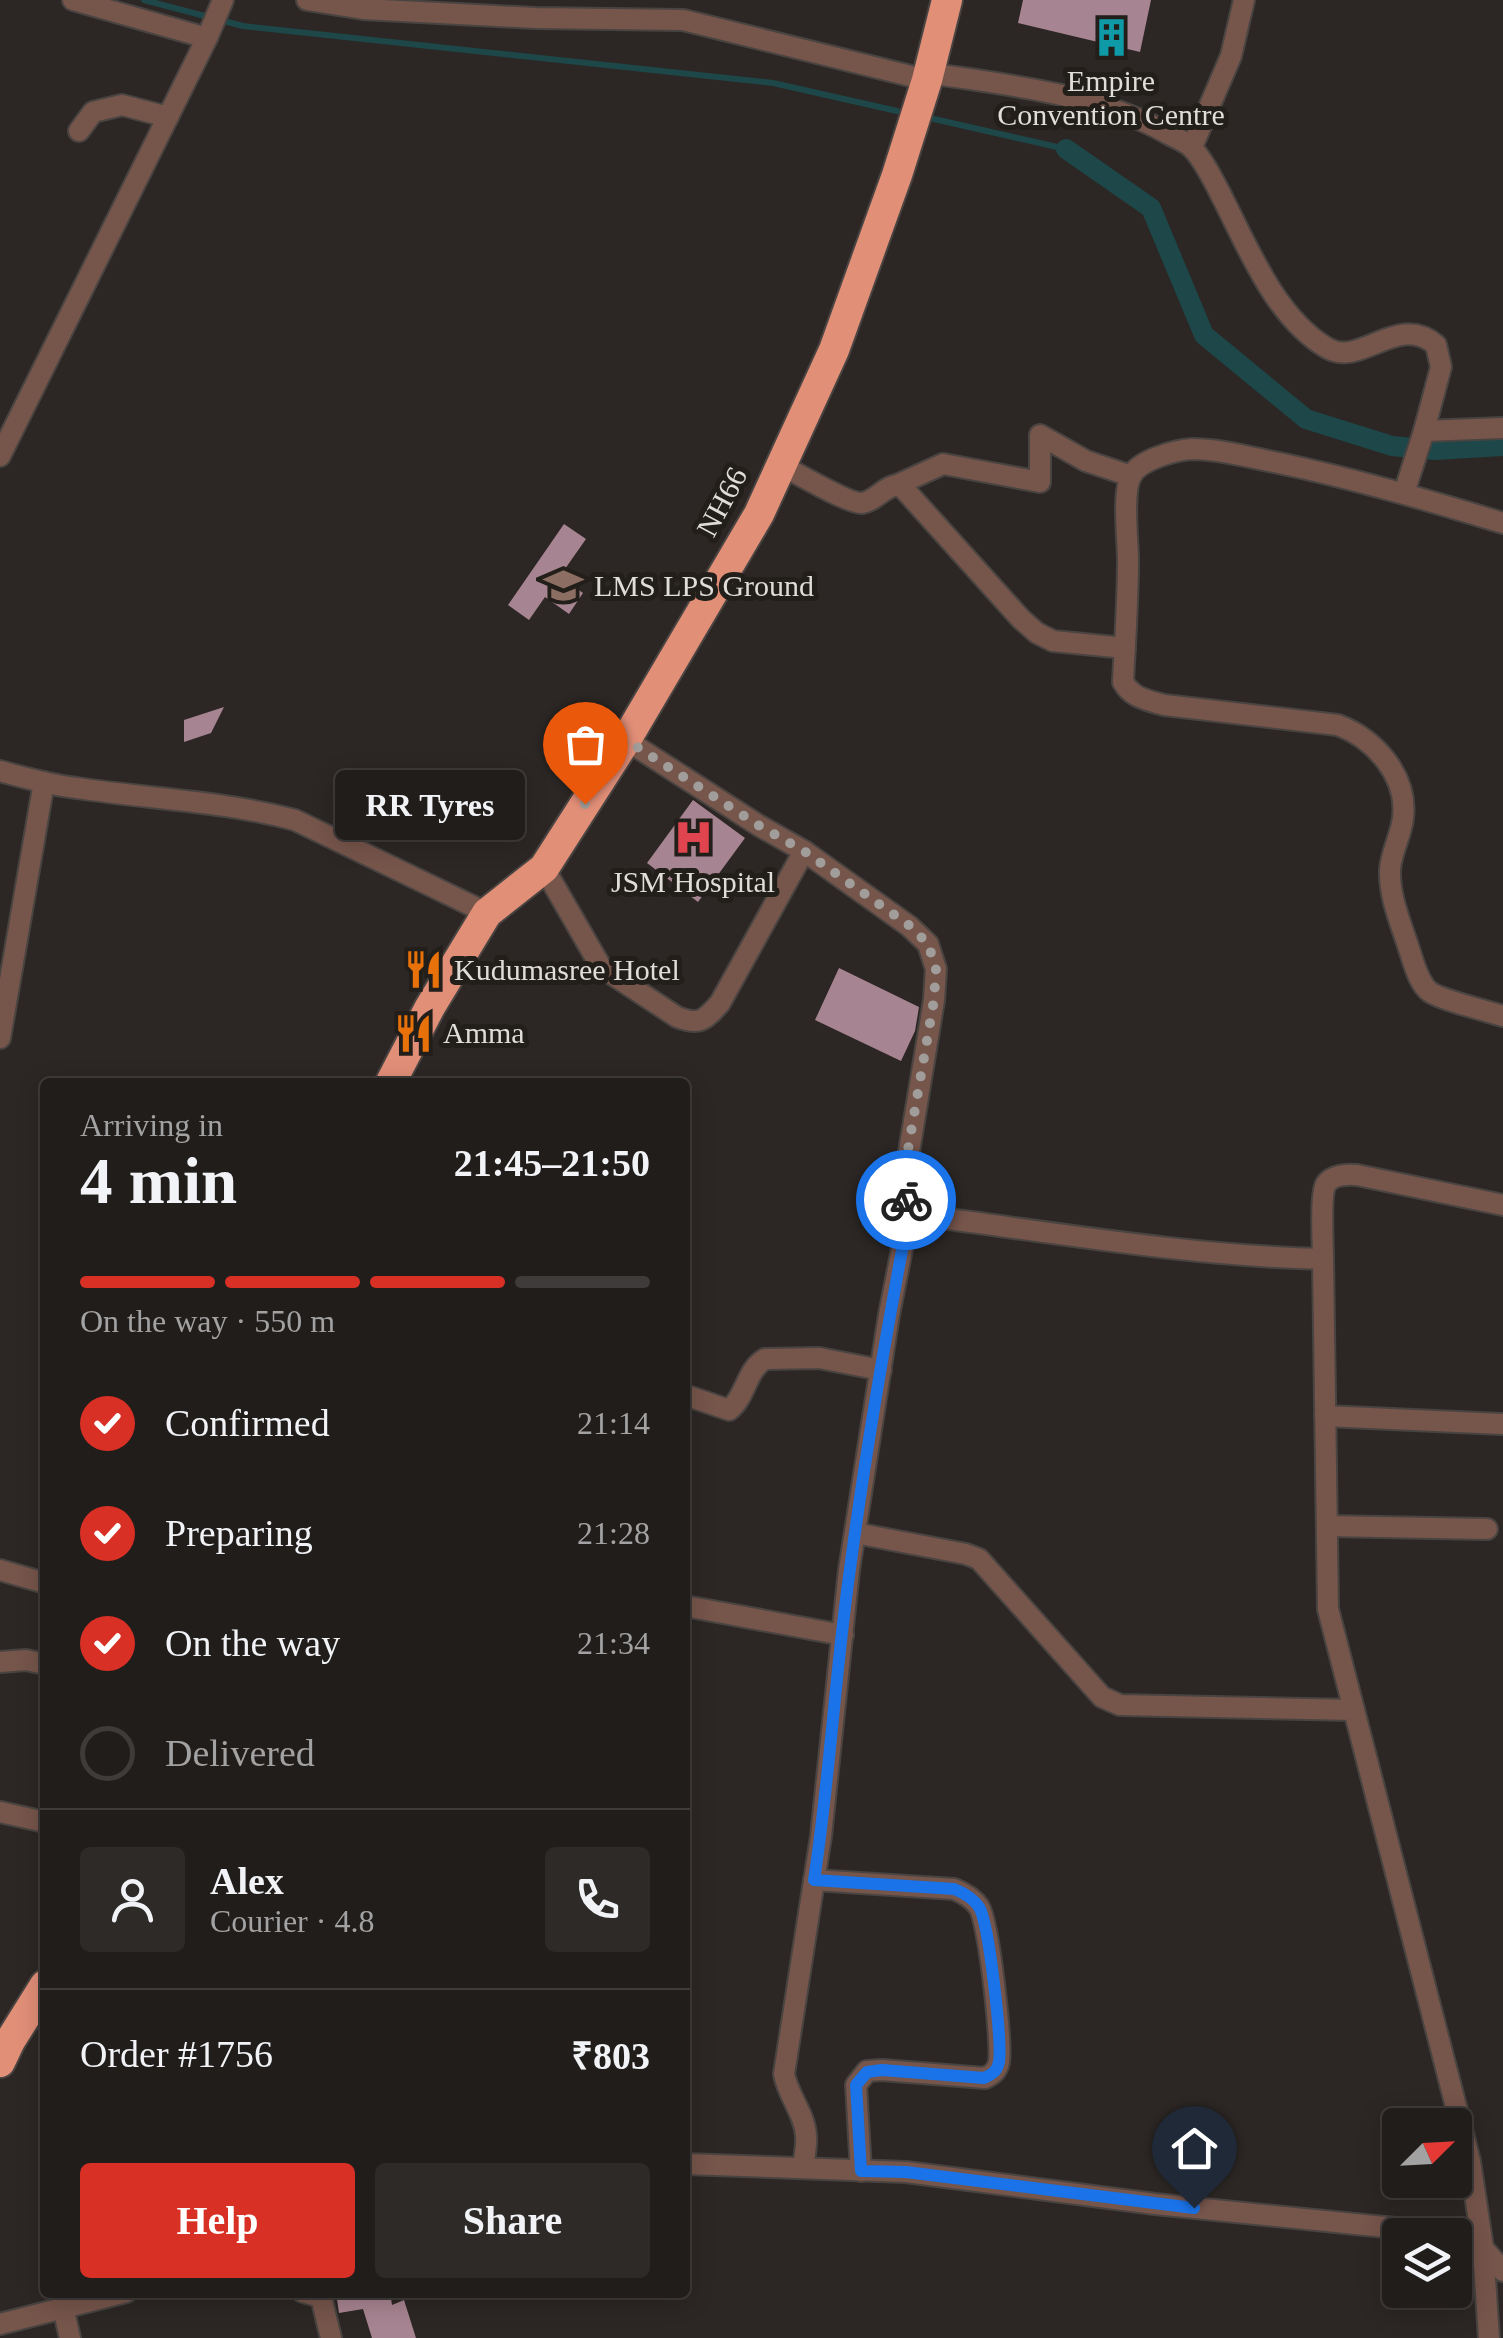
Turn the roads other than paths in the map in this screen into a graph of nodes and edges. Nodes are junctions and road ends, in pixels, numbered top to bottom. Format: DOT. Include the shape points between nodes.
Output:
graph roads {
  1 [pos="74,0"];
  2 [pos="224,0"];
  3 [pos="308,0"];
  4 [pos="946,0"];
  5 [pos="1244,0"];
  6 [pos="209,34"];
  7 [pos="928,77"];
  8 [pos="168,116"];
  9 [pos="79,132"];
  10 [pos="1192,147"];
  11 [pos="1503,428"];
  12 [pos="1422,435"];
  13 [pos="0,456"];
  14 [pos="781,465"];
  15 [pos="1131,476"];
  16 [pos="897,485"];
  17 [pos="1404,492"];
  18 [pos="1503,524"];
  19 [pos="1124,648"];
  20 [pos="626,740"];
  21 [pos="0,771"];
  22 [pos="44,782"];
  23 [pos="804,851"];
  24 [pos="544,868"];
  25 [pos="487,913"];
  26 [pos="1503,1016"];
  27 [pos="0,1038"];
  28 [pos="393,1078"];
  29 [pos="1503,1205"];
  30 [pos="910,1208"];
  31 [pos="1324,1259"];
  32 [pos="881,1370"];
  33 [pos="690,1398"];
  34 [pos="1326,1416"];
  35 [pos="1502,1424"];
  36 [pos="1327,1526"];
  37 [pos="1487,1529"];
  38 [pos="856,1533"];
  39 [pos="0,1570"];
  40 [pos="40,1582"];
  41 [pos="690,1607"];
  42 [pos="842,1634"];
  43 [pos="0,1662"];
  44 [pos="40,1663"];
  45 [pos="1354,1710"];
  46 [pos="0,1812"];
  47 [pos="40,1821"];
  48 [pos="814,1880"];
  49 [pos="40,1993"];
  50 [pos="0,2062"];
  51 [pos="690,2164"];
  52 [pos="803,2168"];
  53 [pos="861,2171"];
  54 [pos="1483,2248"];
  55 [pos="1503,2271"];
  56 [pos="103,2298"];
  57 [pos="322,2298"];
  58 [pos="64,2308"];
  59 [pos="0,2324"];
  60 [pos="70,2338"];
  61 [pos="331,2338"];
  62 [pos="1489,2338"];
  1 -- 6 [label="street"];
  2 -- 6 [label="street"];
  3 -- 7 [label="street" via="498,16 683,20"];
  4 -- 7 [label="highway, NH66 / NH66"];
  5 -- 10 [label="street" via="1231,56"];
  6 -- 8 [label="street"];
  7 -- 10 [label="street" via="1036,90 1098,106"];
  7 -- 14 [label="highway, NH66 / NH66" via="834,350"];
  8 -- 9 [label="street" via="122,105 93,112"];
  8 -- 13 [label="street"];
  10 -- 12 [label="street" via="1289,315 1328,348 1358,350 1409,334 1436,345 1441,367"];
  11 -- 12 [label="street"];
  12 -- 17 [label="street"];
  14 -- 16 [label="street" via="854,503"];
  14 -- 20 [label="highway, NH66 / NH66"];
  15 -- 16 [label="street" via="1040,435 1040,482 943,464"];
  15 -- 17 [label="street" via="1168,453 1214,450"];
  15 -- 19 [label="street"];
  16 -- 19 [label="street" via="1036,634"];
  17 -- 18 [label="street"];
  19 -- 26 [label="street" via="1124,682 1139,698 1338,725 1369,742 1394,771 1403,798 1390,873 1417,973 1429,992"];
  20 -- 23 [label="street"];
  20 -- 24 [label="highway, NH66 / NH66"];
  21 -- 22 [label="street"];
  22 -- 25 [label="street" via="294,820"];
  22 -- 27 [label="street"];
  23 -- 24 [label="street" via="720,1003 701,1021 690,1022 601,966"];
  23 -- 30 [label="street" via="910,926 928,944 936,968 903,1188"];
  24 -- 25 [label="highway, NH66 / NH66"];
  25 -- 28 [label="highway, NH66 / NH66"];
  29 -- 31 [label="street" via="1357,1174 1336,1177 1324,1196"];
  30 -- 31 [label="street" via="934,1217 1113,1241"];
  30 -- 32 [label="street"];
  31 -- 34 [label="street"];
  32 -- 33 [label="street" via="819,1358 766,1359 729,1410"];
  32 -- 38 [label="street"];
  34 -- 35 [label="street"];
  34 -- 36 [label="street"];
  36 -- 37 [label="street"];
  36 -- 45 [label="street" via="1328,1609"];
  38 -- 42 [label="street"];
  38 -- 45 [label="street" via="979,1559 1102,1697 1120,1705"];
  39 -- 40 [label="street"];
  41 -- 42 [label="street"];
  42 -- 48 [label="street"];
  43 -- 44 [label="street"];
  45 -- 54 [label="street" via="1470,2161"];
  46 -- 47 [label="street"];
  48 -- 52 [label="street" via="784,2074 806,2135"];
  48 -- 53 [label="street" via="954,1889 977,1904 986,1923 999,2065 984,2078 867,2072 856,2085"];
  49 -- 50 [label="highway"];
  51 -- 52 [label="street"];
  52 -- 53 [label="street"];
  53 -- 54 [label="street" via="1465,2235"];
  54 -- 55 [label="street"];
  54 -- 62 [label="street"];
  56 -- 58 [label="street"];
  57 -- 61 [label="street"];
  58 -- 59 [label="street"];
  58 -- 60 [label="street"];
}
